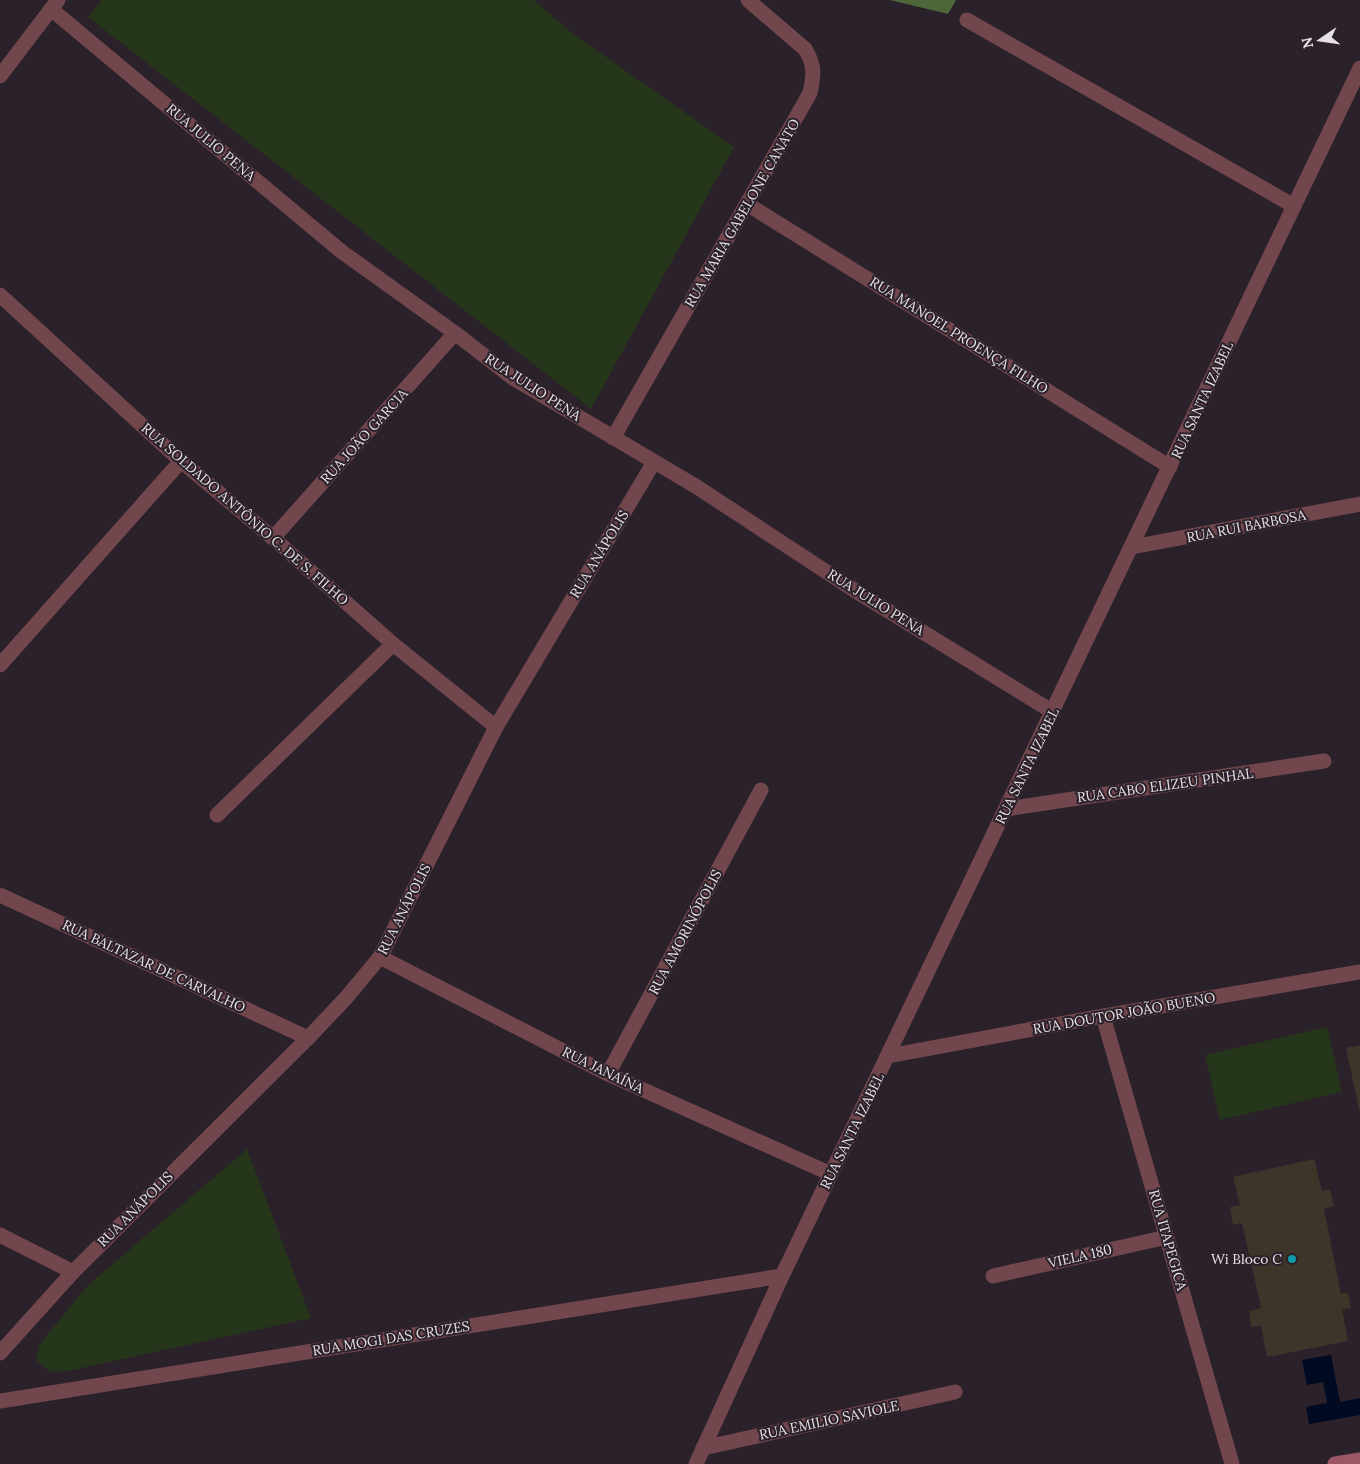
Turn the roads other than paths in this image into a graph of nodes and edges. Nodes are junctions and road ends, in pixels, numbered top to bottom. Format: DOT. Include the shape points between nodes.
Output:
graph roads {
  1 [pos="748,0"];
  2 [pos="55,4"];
  3 [pos="967,20"];
  4 [pos="1360,68"];
  5 [pos="0,76"];
  6 [pos="747,204"];
  7 [pos="1294,206"];
  8 [pos="0,295"];
  9 [pos="455,333"];
  10 [pos="613,438"];
  11 [pos="181,461"];
  12 [pos="654,462"];
  13 [pos="1170,467"];
  14 [pos="1360,504"];
  15 [pos="273,538"];
  16 [pos="1132,547"];
  17 [pos="393,644"];
  18 [pos="0,665"];
  19 [pos="1053,712"];
  20 [pos="496,727"];
  21 [pos="1324,762"];
  22 [pos="761,790"];
  23 [pos="1006,809"];
  24 [pos="217,815"];
  25 [pos="0,895"];
  26 [pos="380,957"];
  27 [pos="1360,972"];
  28 [pos="1103,1016"];
  29 [pos="308,1038"];
  30 [pos="888,1056"];
  31 [pos="608,1074"];
  32 [pos="831,1174"];
  33 [pos="0,1235"];
  34 [pos="1167,1237"];
  35 [pos="73,1272"];
  36 [pos="782,1276"];
  37 [pos="993,1276"];
  38 [pos="0,1353"];
  39 [pos="955,1392"];
  40 [pos="0,1401"];
  41 [pos="703,1448"];
  42 [pos="1360,1460"];
  43 [pos="696,1464"];
  44 [pos="1232,1464"];
  45 [pos="1335,1464"];
  1 -- 6 [label="street, RUA MARIA GABELONE CANATO" via="805,49 811,59 814,79 810,93"];
  2 -- 5 [label="street"];
  2 -- 9 [label="street, RUA JULIO PENA" via="342,252"];
  3 -- 7 [label="street"];
  4 -- 7 [label="street, RUA SANTA IZABEL"];
  6 -- 10 [label="street, RUA MARIA GABELONE CANATO"];
  6 -- 13 [label="street, RUA MANOEL PROENÇA FILHO"];
  7 -- 13 [label="street, RUA SANTA IZABEL"];
  8 -- 11 [label="street, RUA SOLDADO ANTÔNIO C. DE S. FILHO"];
  9 -- 10 [label="street, RUA JULIO PENA" via="513,378"];
  9 -- 15 [label="street, RUA JOÃO GARCIA"];
  10 -- 12 [label="street, RUA JULIO PENA"];
  11 -- 15 [label="street, RUA SOLDADO ANTÔNIO C. DE S. FILHO"];
  11 -- 18 [label="street"];
  12 -- 19 [label="street, RUA JULIO PENA"];
  12 -- 20 [label="street, RUA ANÁPOLIS"];
  13 -- 16 [label="street, RUA SANTA IZABEL"];
  14 -- 16 [label="street, RUA RUI BARBOSA"];
  15 -- 17 [label="street, RUA SOLDADO ANTÔNIO C. DE S. FILHO"];
  16 -- 19 [label="street, RUA SANTA IZABEL"];
  17 -- 20 [label="street, RUA SOLDADO ANTÔNIO C. DE S. FILHO"];
  17 -- 24 [label="street"];
  19 -- 23 [label="street, RUA SANTA IZABEL"];
  20 -- 26 [label="street, RUA ANÁPOLIS"];
  21 -- 23 [label="street, RUA CABO ELIZEU PINHAL"];
  22 -- 31 [label="street, RUA AMORINÓPOLIS"];
  23 -- 30 [label="street, RUA SANTA IZABEL"];
  25 -- 29 [label="street, RUA BALTAZAR DE CARVALHO"];
  26 -- 29 [label="street, RUA ANÁPOLIS"];
  26 -- 31 [label="street, RUA JANAÍNA"];
  27 -- 28 [label="street, RUA DOUTOR JOÃO BUENO"];
  28 -- 30 [label="street, RUA DOUTOR JOÃO BUENO"];
  28 -- 34 [label="street, RUA ITAPEGICA"];
  29 -- 35 [label="street, RUA ANÁPOLIS"];
  30 -- 32 [label="street, RUA SANTA IZABEL"];
  31 -- 32 [label="street, RUA JANAÍNA"];
  32 -- 36 [label="street, RUA SANTA IZABEL"];
  33 -- 35 [label="street"];
  34 -- 37 [label="street, VIELA 180"];
  34 -- 44 [label="street, RUA ITAPEGICA"];
  35 -- 38 [label="street, RUA ANÁPOLIS"];
  36 -- 40 [label="street, RUA MOGI DAS CRUZES"];
  36 -- 41 [label="street, RUA SANTA IZABEL"];
  39 -- 41 [label="street, RUA EMILIO SAVIOLE"];
  41 -- 43 [label="street, RUA SANTA IZABEL"];
  42 -- 45 [label="street"];
}
